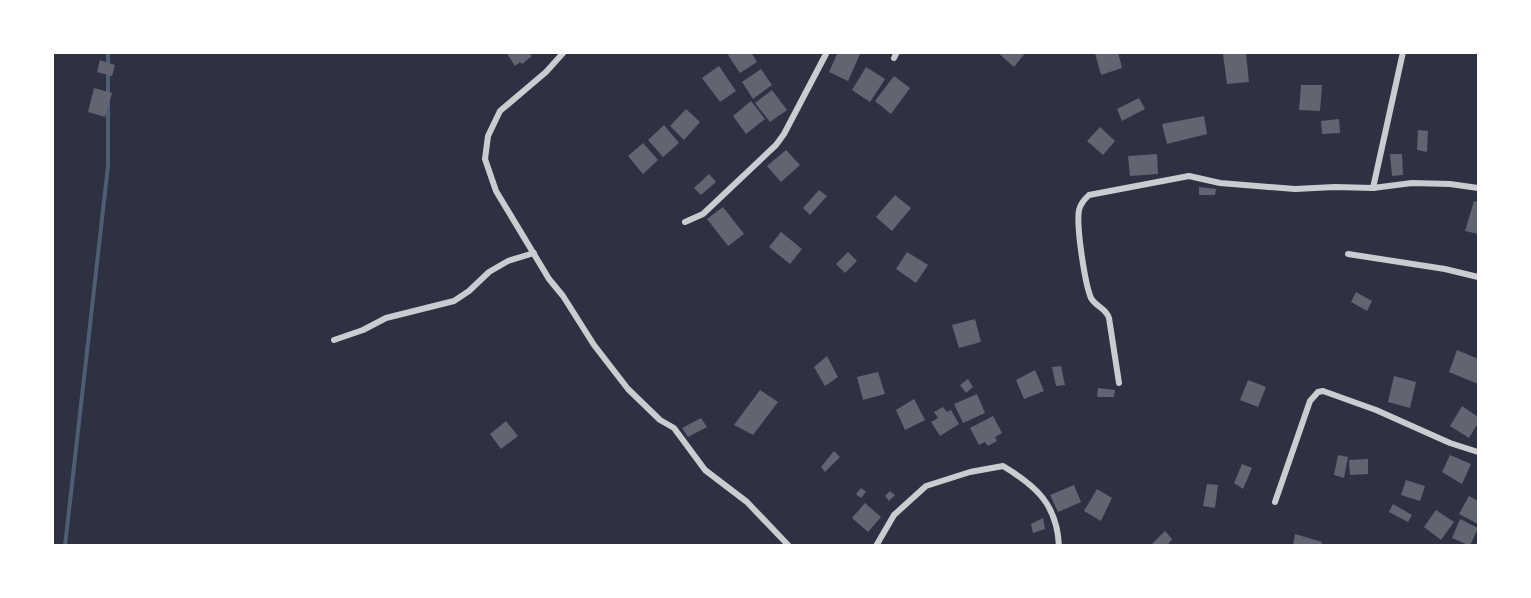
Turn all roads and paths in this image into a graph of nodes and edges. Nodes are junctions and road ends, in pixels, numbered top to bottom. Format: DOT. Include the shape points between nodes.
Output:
graph roads {
  1 [pos="564,52"];
  2 [pos="827,52"];
  3 [pos="1403,52"];
  4 [pos="1373,188"];
  5 [pos="1479,188"];
  6 [pos="685,222"];
  7 [pos="534,253"];
  8 [pos="1348,254"];
  9 [pos="1479,277"];
  10 [pos="334,340"];
  11 [pos="1119,383"];
  12 [pos="1479,452"];
  13 [pos="1275,502"];
  14 [pos="789,546"];
  15 [pos="876,546"];
  16 [pos="1059,546"];
  1 -- 7 [label="street" via="500,111 488,136 485,159 496,190"];
  2 -- 6 [label="street" via="776,145 704,214"];
  3 -- 4 [label="street"];
  4 -- 5 [label="street" via="1412,183"];
  4 -- 11 [label="street" via="1295,189 1220,183 1189,176 1089,195 1079,210 1078,229 1090,296 1109,318"];
  7 -- 10 [label="street" via="489,272 454,301 386,318"];
  7 -- 14 [label="street" via="628,389 674,428 705,470 747,502"];
  8 -- 9 [label="street"];
  12 -- 13 [label="street" via="1376,410 1318,392 1310,401"];
  15 -- 16 [label="street" via="894,515 926,486 1004,465 1028,481 1049,506"];
}
